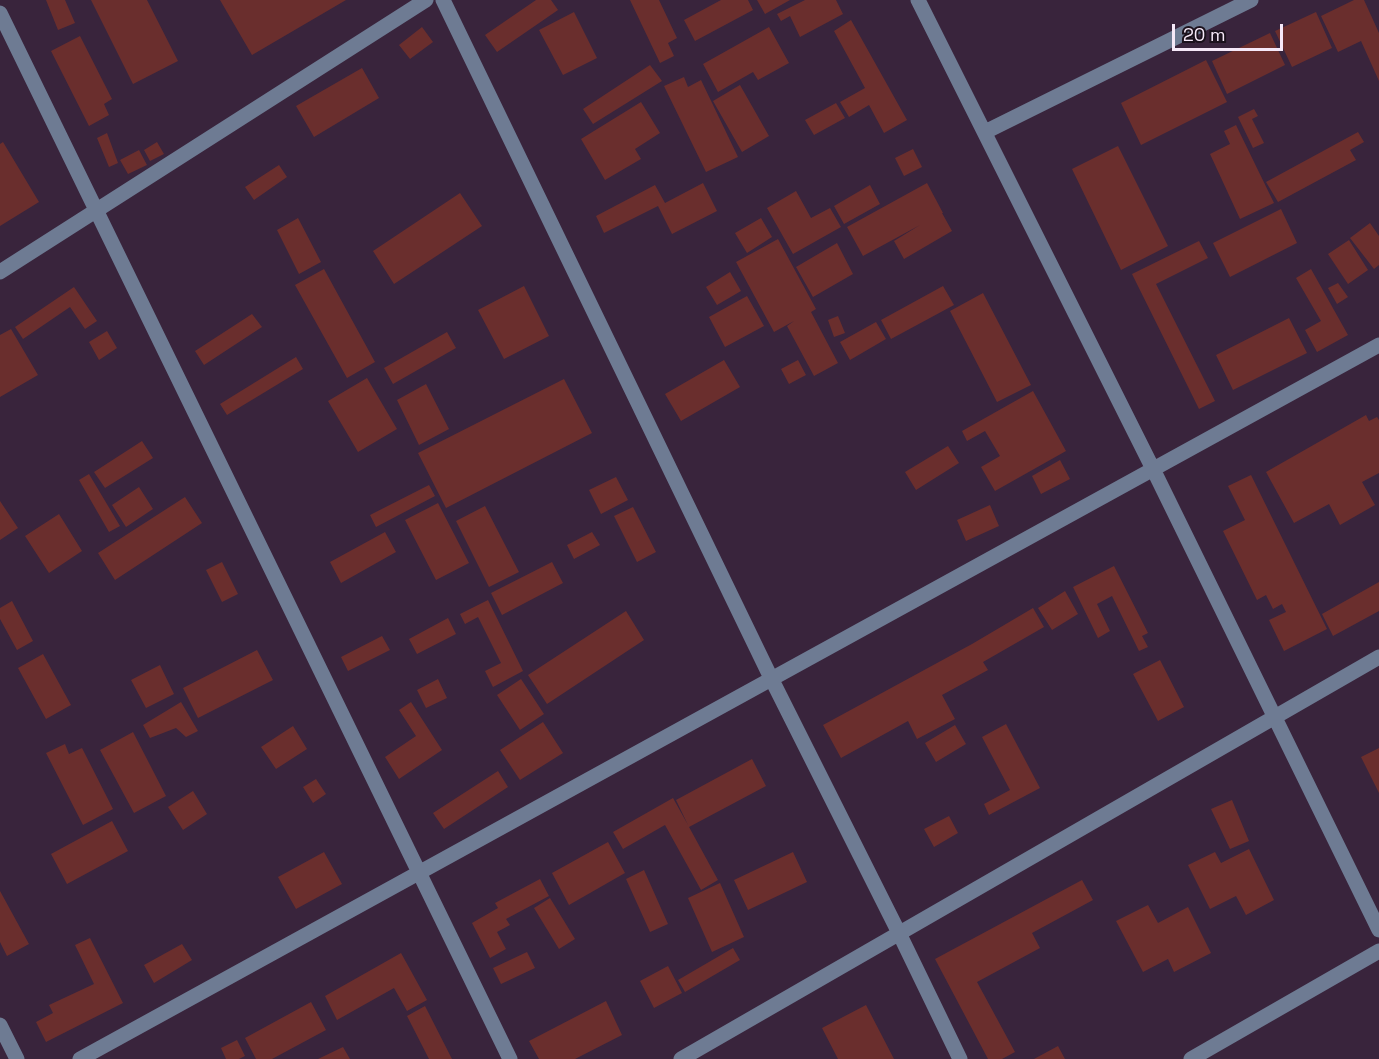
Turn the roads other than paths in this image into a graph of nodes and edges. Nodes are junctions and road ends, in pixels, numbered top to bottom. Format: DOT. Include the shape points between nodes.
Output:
graph roads {
  1 [pos="426,0"];
  2 [pos="443,0"];
  3 [pos="918,0"];
  4 [pos="1251,0"];
  5 [pos="0,13"];
  6 [pos="985,132"];
  7 [pos="96,210"];
  8 [pos="0,272"];
  9 [pos="1379,345"];
  10 [pos="1154,469"];
  11 [pos="1379,657"];
  12 [pos="771,678"];
  13 [pos="1275,717"];
  14 [pos="419,872"];
  15 [pos="1379,930"];
  16 [pos="899,933"];
  17 [pos="1379,951"];
  18 [pos="0,1025"];
  19 [pos="17,1059"];
  20 [pos="80,1059"];
  21 [pos="510,1059"];
  22 [pos="681,1059"];
  23 [pos="960,1059"];
  24 [pos="1191,1059"];
  1 -- 7 [label="street"];
  2 -- 12 [label="street"];
  3 -- 6 [label="street"];
  4 -- 6 [label="street"];
  5 -- 7 [label="street"];
  6 -- 10 [label="street"];
  7 -- 8 [label="street"];
  7 -- 14 [label="street"];
  9 -- 10 [label="street"];
  10 -- 12 [label="street"];
  10 -- 13 [label="street"];
  11 -- 13 [label="street"];
  12 -- 14 [label="street"];
  12 -- 16 [label="street"];
  13 -- 15 [label="street"];
  13 -- 16 [label="street"];
  14 -- 20 [label="street"];
  14 -- 21 [label="street"];
  16 -- 22 [label="street"];
  16 -- 23 [label="street"];
  17 -- 24 [label="street"];
  18 -- 19 [label="street"];
}
